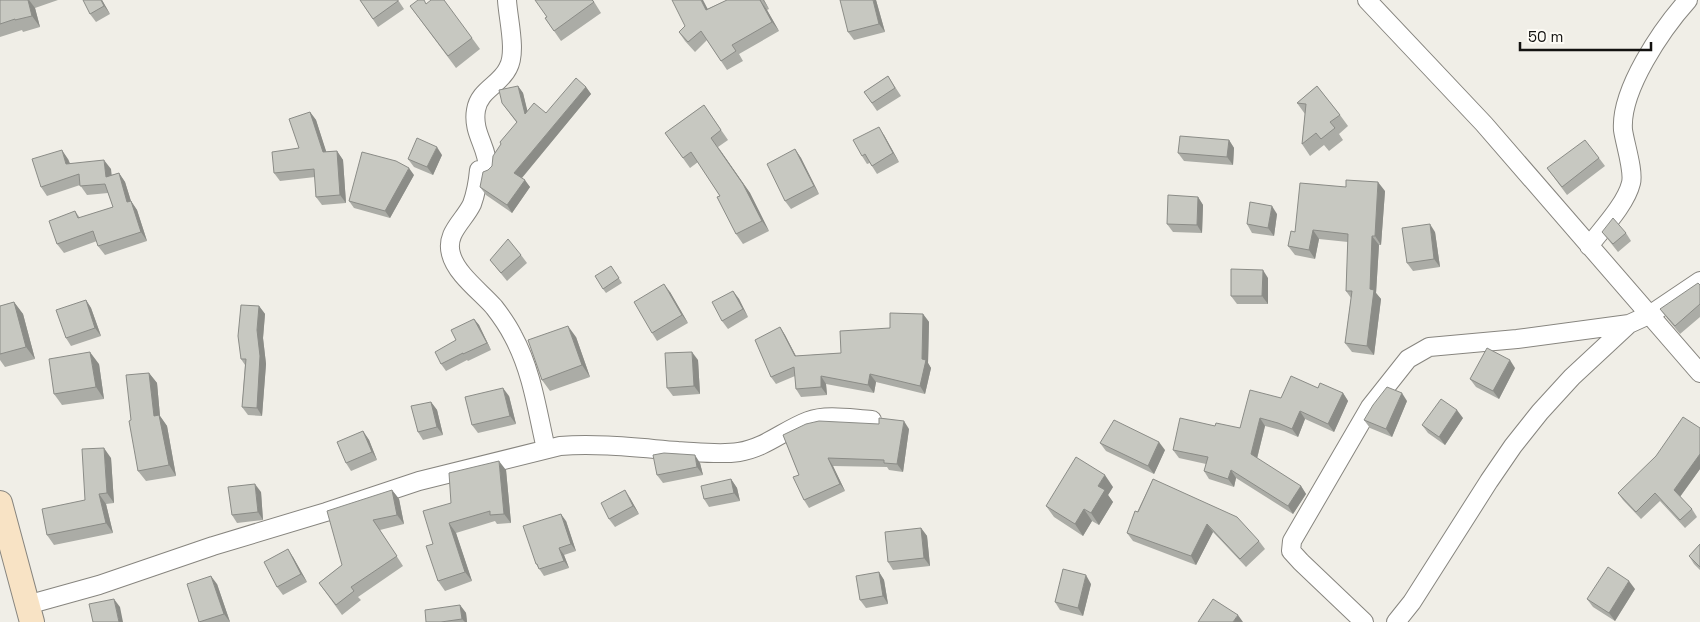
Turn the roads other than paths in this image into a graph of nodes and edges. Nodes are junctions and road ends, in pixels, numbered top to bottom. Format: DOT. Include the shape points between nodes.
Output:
graph roads {
  1 [pos="507,0"];
  2 [pos="1367,0"];
  3 [pos="1688,0"];
  4 [pos="1589,246"];
  5 [pos="1700,281"];
  6 [pos="1651,314"];
  7 [pos="1629,324"];
  8 [pos="1700,373"];
  9 [pos="872,420"];
  10 [pos="546,449"];
  11 [pos="0,503"];
  12 [pos="5,542"];
  13 [pos="30,614"];
  14 [pos="1364,622"];
  15 [pos="1396,622"];
  1 -- 10 [label="street" via="510,67 481,96 476,108 476,128 486,151 488,169 479,170 472,204 450,238 450,254 458,269 495,309 512,336 529,372"];
  2 -- 4 [label="street" via="1484,124"];
  3 -- 4 [label="street" via="1650,51 1626,102 1623,129 1631,182 1623,200"];
  4 -- 6 [label="street"];
  5 -- 6 [label="street"];
  6 -- 7 [label="street"];
  6 -- 8 [label="street"];
  7 -- 14 [label="street" via="1429,347 1408,359 1370,407 1292,541 1291,551"];
  7 -- 15 [label="street" via="1572,377 1513,446"];
  9 -- 10 [label="street" via="820,418 774,440 738,452 583,444"];
  10 -- 13 [label="street" via="419,481 213,546"];
  11 -- 12 [label="main road"];
  12 -- 13 [label="main road"];
}
